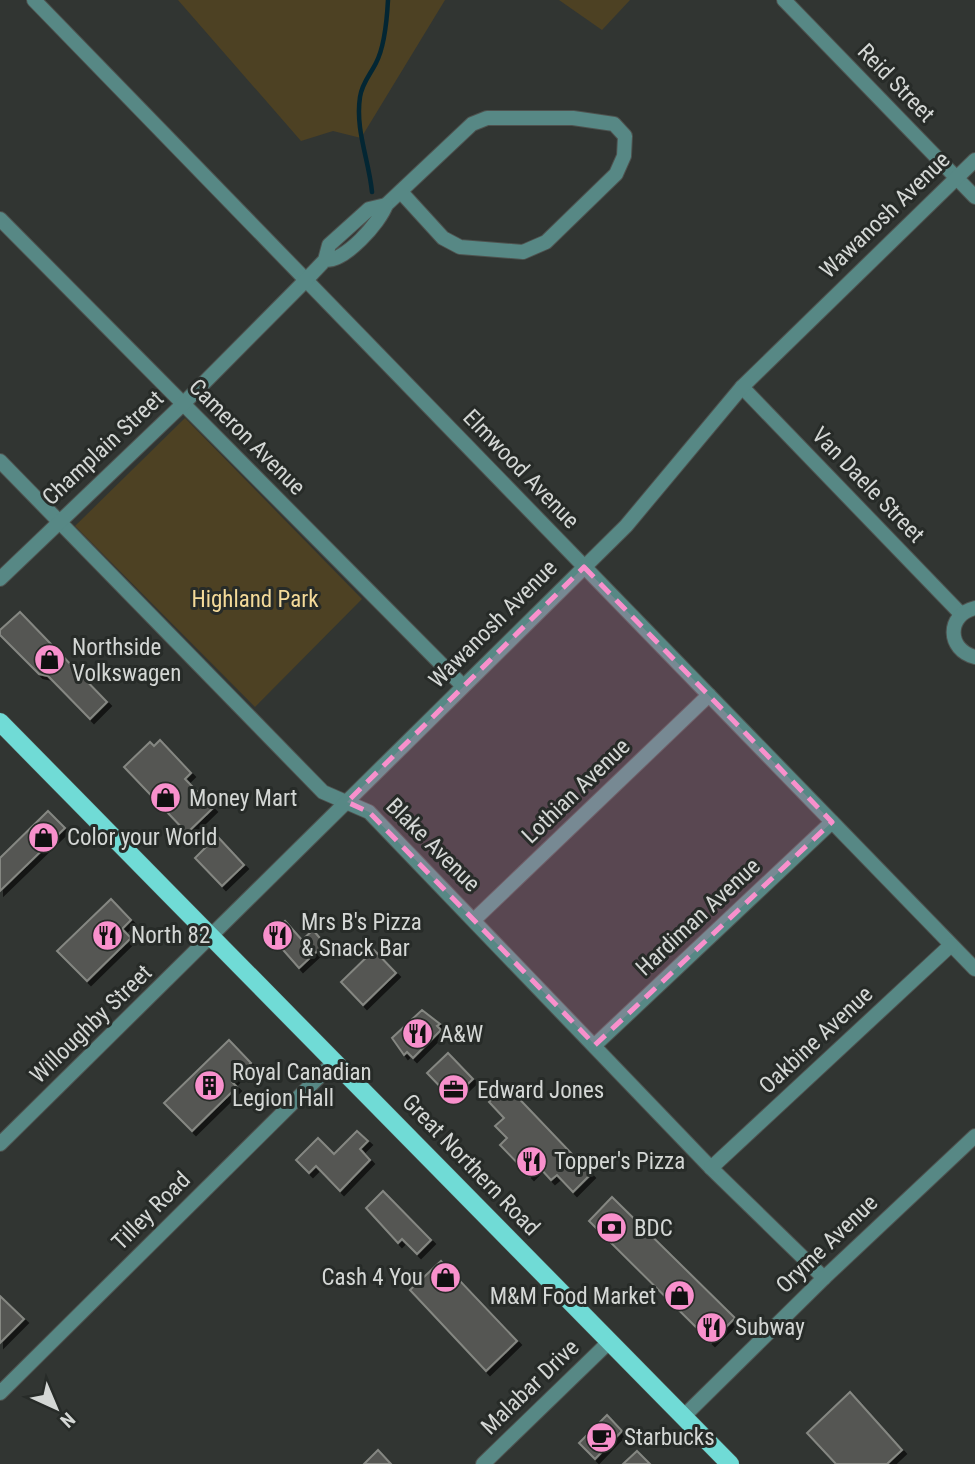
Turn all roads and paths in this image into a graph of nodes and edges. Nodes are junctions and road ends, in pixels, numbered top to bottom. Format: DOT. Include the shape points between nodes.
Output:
graph roads {
  1 [pos="34,0"];
  2 [pos="784,0"];
  3 [pos="975,160"];
  4 [pos="956,178"];
  5 [pos="401,192"];
  6 [pos="975,197"];
  7 [pos="0,219"];
  8 [pos="306,280"];
  9 [pos="742,387"];
  10 [pos="182,405"];
  11 [pos="0,461"];
  12 [pos="59,521"];
  13 [pos="584,566"];
  14 [pos="0,578"];
  15 [pos="968,611"];
  16 [pos="975,657"];
  17 [pos="463,686"];
  18 [pos="709,695"];
  19 [pos="0,722"];
  20 [pos="347,802"];
  21 [pos="832,822"];
  22 [pos="475,919"];
  23 [pos="213,936"];
  24 [pos="951,945"];
  25 [pos="975,970"];
  26 [pos="595,1045"];
  27 [pos="335,1061"];
  28 [pos="975,1136"];
  29 [pos="0,1144"];
  30 [pos="711,1168"];
  31 [pos="824,1278"];
  32 [pos="608,1342"];
  33 [pos="0,1393"];
  34 [pos="683,1417"];
  35 [pos="483,1464"];
  36 [pos="730,1464"];
  1 -- 8 [label="street, Elmwood Avenue"];
  2 -- 4 [label="street, Reid Street"];
  3 -- 4 [label="street, Wawanosh Avenue"];
  4 -- 6 [label="street, Reid Street"];
  4 -- 9 [label="street, Wawanosh Avenue"];
  5 -- 5 [label="street, Champlain Street" via="443,238 460,247 523,252 546,242 616,174 624,156 625,136 614,124 573,118 487,118 472,124"];
  5 -- 8 [label="street, Champlain Street" via="386,205 381,219 340,257 325,260"];
  7 -- 10 [label="street, Cameron Avenue"];
  8 -- 10 [label="street, Champlain Street"];
  8 -- 13 [label="street, Elmwood Avenue"];
  9 -- 13 [label="street, Wawanosh Avenue" via="626,526"];
  9 -- 15 [label="street, Van Daele Street"];
  10 -- 12 [label="street, Champlain Street"];
  10 -- 17 [label="street, Cameron Avenue"];
  11 -- 12 [label="street, Blake Avenue"];
  12 -- 14 [label="street, Champlain Street"];
  12 -- 20 [label="street, Blake Avenue" via="323,792"];
  13 -- 17 [label="street, Wawanosh Avenue"];
  13 -- 18 [label="street, Elmwood Avenue"];
  15 -- 16 [label="street, Van Daele Street" via="956,620 953,636 960,651"];
  17 -- 20 [label="street, Wawanosh Avenue"];
  18 -- 21 [label="street, Elmwood Avenue"];
  18 -- 22 [label="street, Lothian Avenue"];
  19 -- 23 [label="main road, Great Northern Road"];
  20 -- 22 [label="street, Blake Avenue" via="369,812"];
  20 -- 23 [label="street, Wawanosh Avenue"];
  21 -- 24 [label="street, Elmwood Avenue"];
  21 -- 26 [label="street, Hardiman Avenue"];
  22 -- 26 [label="street, Blake Avenue"];
  23 -- 27 [label="main road, Great Northern Road"];
  23 -- 29 [label="street, Willoughby Street"];
  24 -- 25 [label="street, Elmwood Avenue"];
  24 -- 30 [label="street, Oakbine Avenue"];
  26 -- 30 [label="street, Blake Avenue"];
  27 -- 32 [label="main road, Great Northern Road"];
  27 -- 33 [label="street, Tilley Road"];
  28 -- 31 [label="street, Oryme Avenue"];
  30 -- 31 [label="street, Blake Avenue"];
  31 -- 34 [label="street, Oryme Avenue"];
  32 -- 34 [label="main road, Great Northern Road"];
  32 -- 35 [label="street, Malabar Drive"];
  34 -- 36 [label="main road, Great Northern Road"];
}
